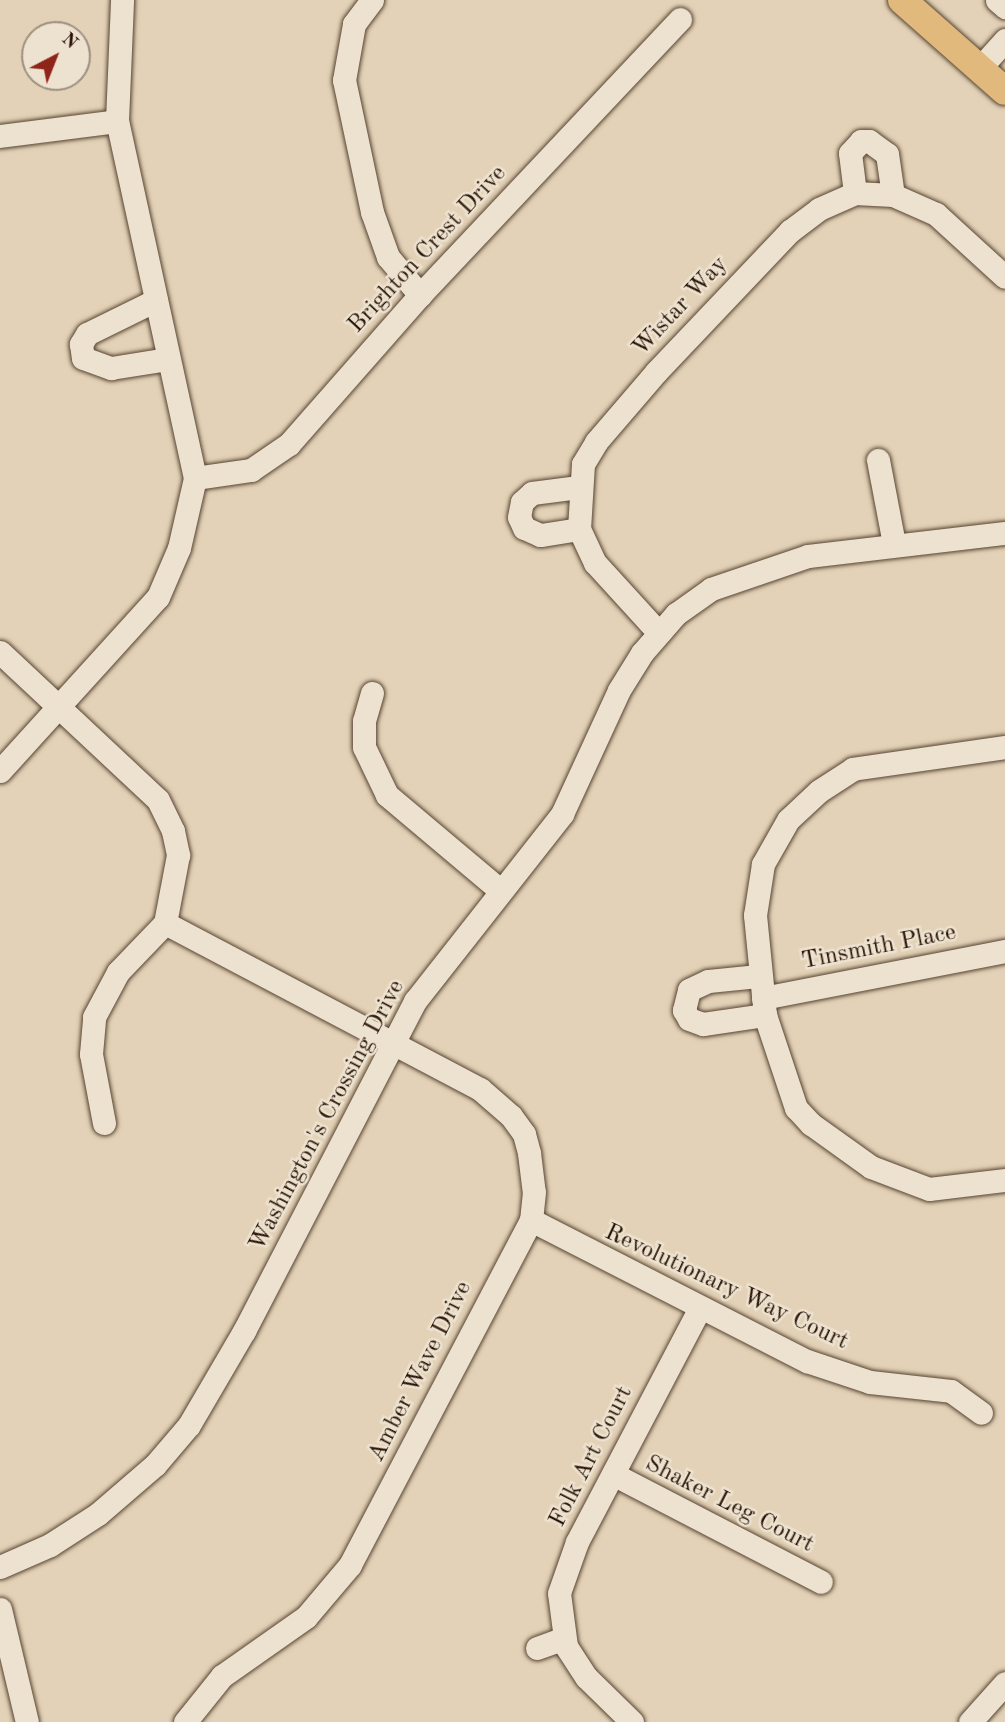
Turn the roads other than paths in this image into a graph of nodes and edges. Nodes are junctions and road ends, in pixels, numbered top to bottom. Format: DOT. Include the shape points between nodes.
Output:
graph roads {
  1 [pos="122,0"];
  2 [pos="372,0"];
  3 [pos="902,0"];
  4 [pos="997,0"];
  5 [pos="1005,8"];
  6 [pos="680,19"];
  7 [pos="1005,40"];
  8 [pos="979,69"];
  9 [pos="1005,92"];
  10 [pos="117,121"];
  11 [pos="0,136"];
  12 [pos="855,193"];
  13 [pos="892,195"];
  14 [pos="1005,277"];
  15 [pos="420,295"];
  16 [pos="156,300"];
  17 [pos="168,359"];
  18 [pos="878,460"];
  19 [pos="195,478"];
  20 [pos="579,487"];
  21 [pos="579,529"];
  22 [pos="1005,533"];
  23 [pos="894,544"];
  24 [pos="659,633"];
  25 [pos="0,652"];
  26 [pos="372,693"];
  27 [pos="61,707"];
  28 [pos="1005,747"];
  29 [pos="0,771"];
  30 [pos="501,891"];
  31 [pos="165,923"];
  32 [pos="1005,951"];
  33 [pos="762,996"];
  34 [pos="393,1042"];
  35 [pos="104,1123"];
  36 [pos="1005,1180"];
  37 [pos="531,1220"];
  38 [pos="700,1308"];
  39 [pos="981,1413"];
  40 [pos="613,1474"];
  41 [pos="0,1567"];
  42 [pos="821,1582"];
  43 [pos="0,1609"];
  44 [pos="564,1637"];
  45 [pos="537,1648"];
  46 [pos="1005,1683"];
  47 [pos="27,1722"];
  48 [pos="185,1722"];
  49 [pos="632,1722"];
  50 [pos="971,1722"];
  1 -- 10 [label="street"];
  2 -- 15 [label="street" via="354,24 344,80 372,212 388,257"];
  3 -- 8 [label="main road"];
  4 -- 5 [label="street"];
  6 -- 15 [label="street, Brighton Crest Drive"];
  7 -- 8 [label="street"];
  8 -- 9 [label="main road"];
  10 -- 11 [label="street"];
  10 -- 16 [label="street"];
  12 -- 13 [label="street, Wistar Way"];
  12 -- 13 [label="street" via="850,153 862,141 869,141 887,153"];
  12 -- 20 [label="street, Wistar Way" via="819,209 790,231 656,372 596,442 583,464"];
  13 -- 14 [label="street, Wistar Way" via="936,214"];
  15 -- 19 [label="street, Brighton Crest Drive" via="289,444 251,470"];
  16 -- 17 [label="street"];
  16 -- 17 [label="street" via="87,334 81,344 83,358 110,368"];
  17 -- 19 [label="street"];
  18 -- 23 [label="street"];
  19 -- 27 [label="street" via="179,548 158,597"];
  20 -- 21 [label="street, Wistar Way"];
  20 -- 21 [label="street" via="532,493 522,502 519,517 524,528 540,534"];
  21 -- 24 [label="street, Wistar Way" via="595,563"];
  22 -- 23 [label="street, Washington's Crossing Drive"];
  23 -- 24 [label="street, Washington's Crossing Drive" via="808,556 724,584 676,614"];
  24 -- 30 [label="street, Washington's Crossing Drive" via="619,690 562,814"];
  25 -- 27 [label="street"];
  26 -- 30 [label="street" via="363,721 364,747 387,795"];
  27 -- 29 [label="street"];
  27 -- 31 [label="street" via="158,800 173,831 177,874"];
  28 -- 33 [label="street" via="853,769 819,791 788,821 763,864 755,915"];
  30 -- 34 [label="street, Washington's Crossing Drive" via="415,1001"];
  31 -- 34 [label="street, Amber Wave Drive"];
  31 -- 35 [label="street" via="118,972 94,1017 91,1054"];
  32 -- 33 [label="street, Tinsmith Place"];
  33 -- 36 [label="street" via="796,1108 828,1140 871,1167 929,1189"];
  34 -- 37 [label="street, Amber Wave Drive" via="480,1089 511,1116 524,1134 529,1153 534,1192"];
  34 -- 41 [label="street, Washington's Crossing Drive" via="244,1331 174,1446 97,1514 50,1545"];
  37 -- 38 [label="street, Revolutionary Way Court"];
  37 -- 48 [label="street, Amber Wave Drive" via="350,1564 306,1617 222,1676"];
  38 -- 39 [label="street, Revolutionary Way Court" via="807,1361 870,1382 951,1391"];
  38 -- 40 [label="street, Folk Art Court"];
  40 -- 42 [label="street, Shaker Leg Court"];
  40 -- 44 [label="street, Folk Art Court" via="577,1542 559,1593"];
  43 -- 47 [label="street"];
  44 -- 45 [label="street"];
  44 -- 49 [label="street, Folk Art Court" via="586,1677"];
  46 -- 50 [label="street"];
}
